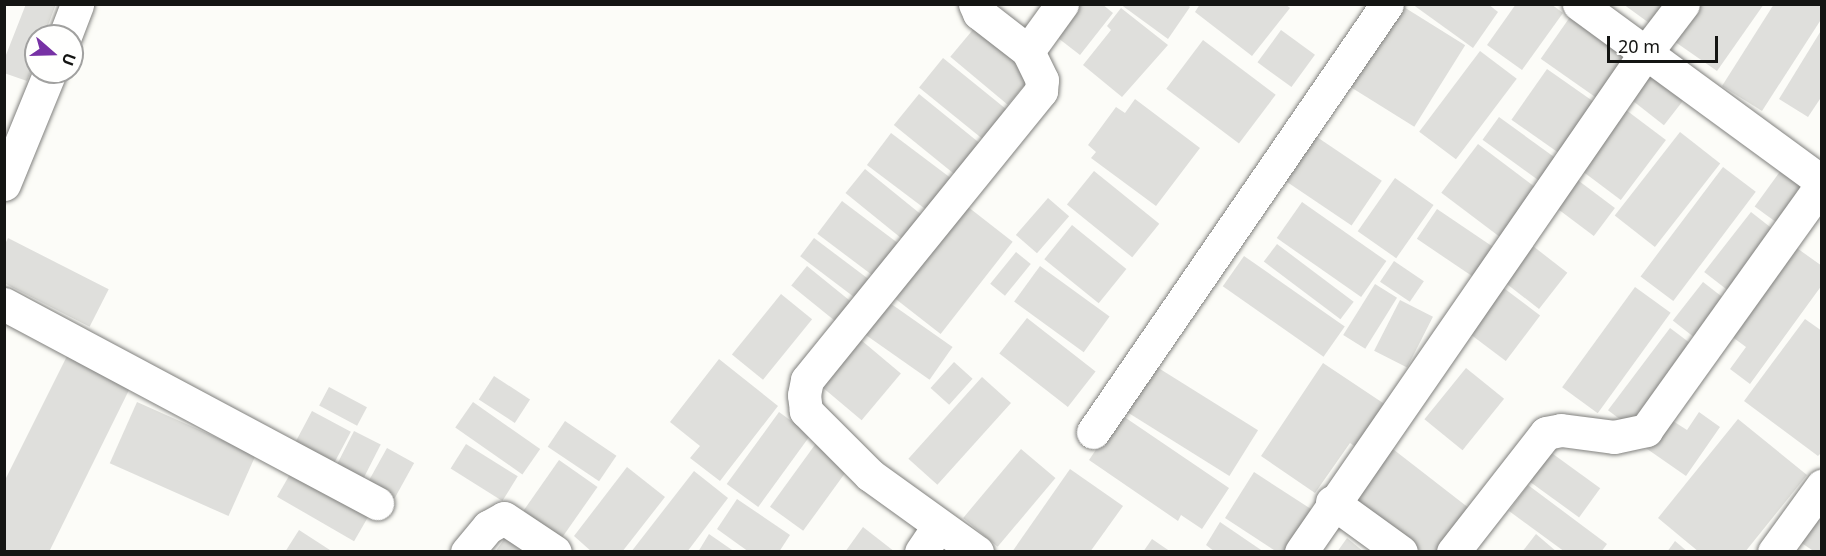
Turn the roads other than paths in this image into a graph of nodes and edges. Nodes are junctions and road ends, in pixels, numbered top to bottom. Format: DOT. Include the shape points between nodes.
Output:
graph roads {
  1 [pos="78,4"];
  2 [pos="975,4"];
  3 [pos="1062,4"];
  4 [pos="1387,4"];
  5 [pos="1579,4"];
  6 [pos="1683,4"];
  7 [pos="70,24"];
  8 [pos="1028,51"];
  9 [pos="1644,55"];
  10 [pos="45,84"];
  11 [pos="1821,183"];
  12 [pos="4,184"];
  13 [pos="4,304"];
  14 [pos="1093,432"];
  15 [pos="1821,486"];
  16 [pos="377,502"];
  17 [pos="1332,502"];
  18 [pos="930,538"];
  19 [pos="467,552"];
  20 [pos="555,552"];
  21 [pos="977,552"];
  22 [pos="1301,552"];
  23 [pos="1401,552"];
  24 [pos="1453,552"];
  25 [pos="1774,552"];
  1 -- 7 [label="street"];
  2 -- 8 [label="street" via="978,13"];
  3 -- 8 [label="street"];
  4 -- 14 [label="street"];
  5 -- 9 [label="street"];
  6 -- 9 [label="street"];
  8 -- 18 [label="street" via="1042,80 1041,91 807,381 806,411"];
  9 -- 11 [label="street"];
  9 -- 17 [label="street"];
  10 -- 12 [label="street"];
  11 -- 24 [label="street" via="1646,430 1614,437 1561,430 1545,433"];
  13 -- 16 [label="street"];
  15 -- 25 [label="street"];
  17 -- 22 [label="street"];
  17 -- 23 [label="street"];
  18 -- 21 [label="street"];
  19 -- 20 [label="street" via="488,526 504,518"];
}
